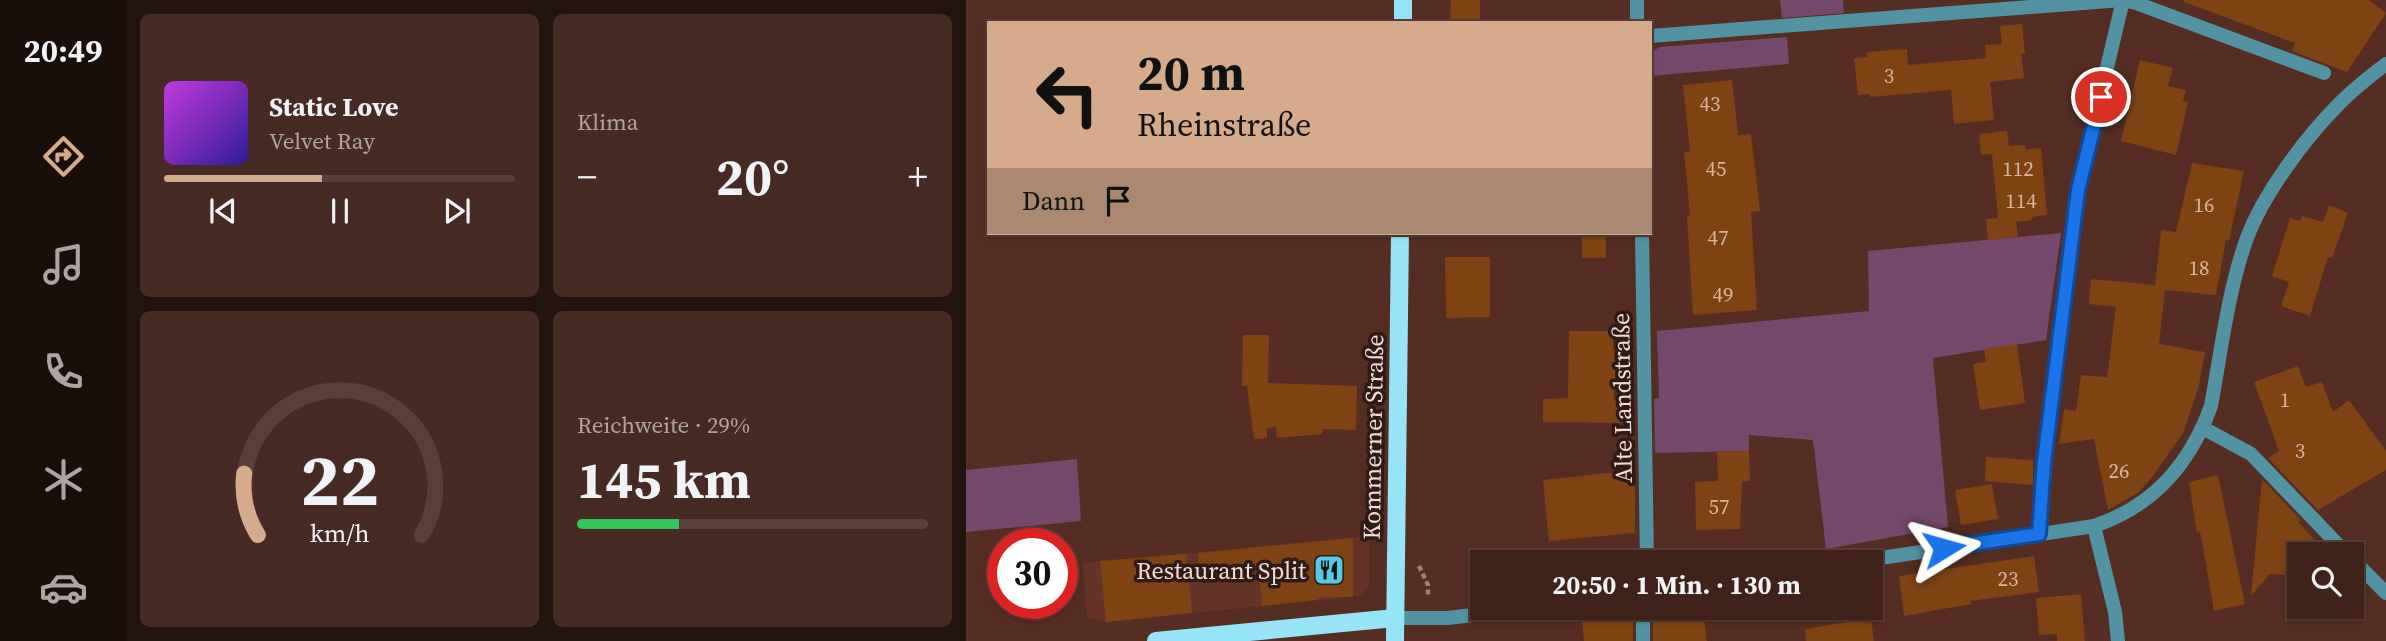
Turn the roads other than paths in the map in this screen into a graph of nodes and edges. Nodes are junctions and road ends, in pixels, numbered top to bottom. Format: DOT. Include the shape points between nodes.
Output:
graph roads {
  1 [pos="1403,0"];
  2 [pos="1637,0"];
  3 [pos="2122,0"];
  4 [pos="1403,21"];
  5 [pos="1637,21"];
  6 [pos="1652,36"];
  7 [pos="2386,64"];
  8 [pos="2324,73"];
  9 [pos="1400,235"];
  10 [pos="1642,235"];
  11 [pos="2203,428"];
  12 [pos="2094,526"];
  13 [pos="2039,534"];
  14 [pos="2336,542"];
  15 [pos="1647,550"];
  16 [pos="1883,558"];
  17 [pos="2364,571"];
  18 [pos="2386,593"];
  19 [pos="1470,615"];
  20 [pos="1395,618"];
  21 [pos="1643,620"];
  22 [pos="1156,641"];
  23 [pos="1395,641"];
  24 [pos="1643,641"];
  25 [pos="2118,641"];
  1 -- 4 [label="main road"];
  2 -- 5 [label="street"];
  3 -- 6 [label="street"];
  3 -- 8 [label="street"];
  3 -- 13 [label="street" via="2078,190"];
  7 -- 11 [label="street" via="2318,127 2259,212 2239,264"];
  9 -- 20 [label="main road, Kommerner Straße"];
  10 -- 15 [label="street, Alte Landstraße"];
  11 -- 12 [label="street" via="2172,477 2132,509"];
  11 -- 14 [label="street" via="2251,454"];
  12 -- 13 [label="street"];
  12 -- 25 [label="street"];
  13 -- 16 [label="street"];
  17 -- 18 [label="street"];
  19 -- 20 [label="street"];
  20 -- 22 [label="main road"];
  20 -- 23 [label="main road, Kommerner Straße"];
  21 -- 24 [label="street"];
}
